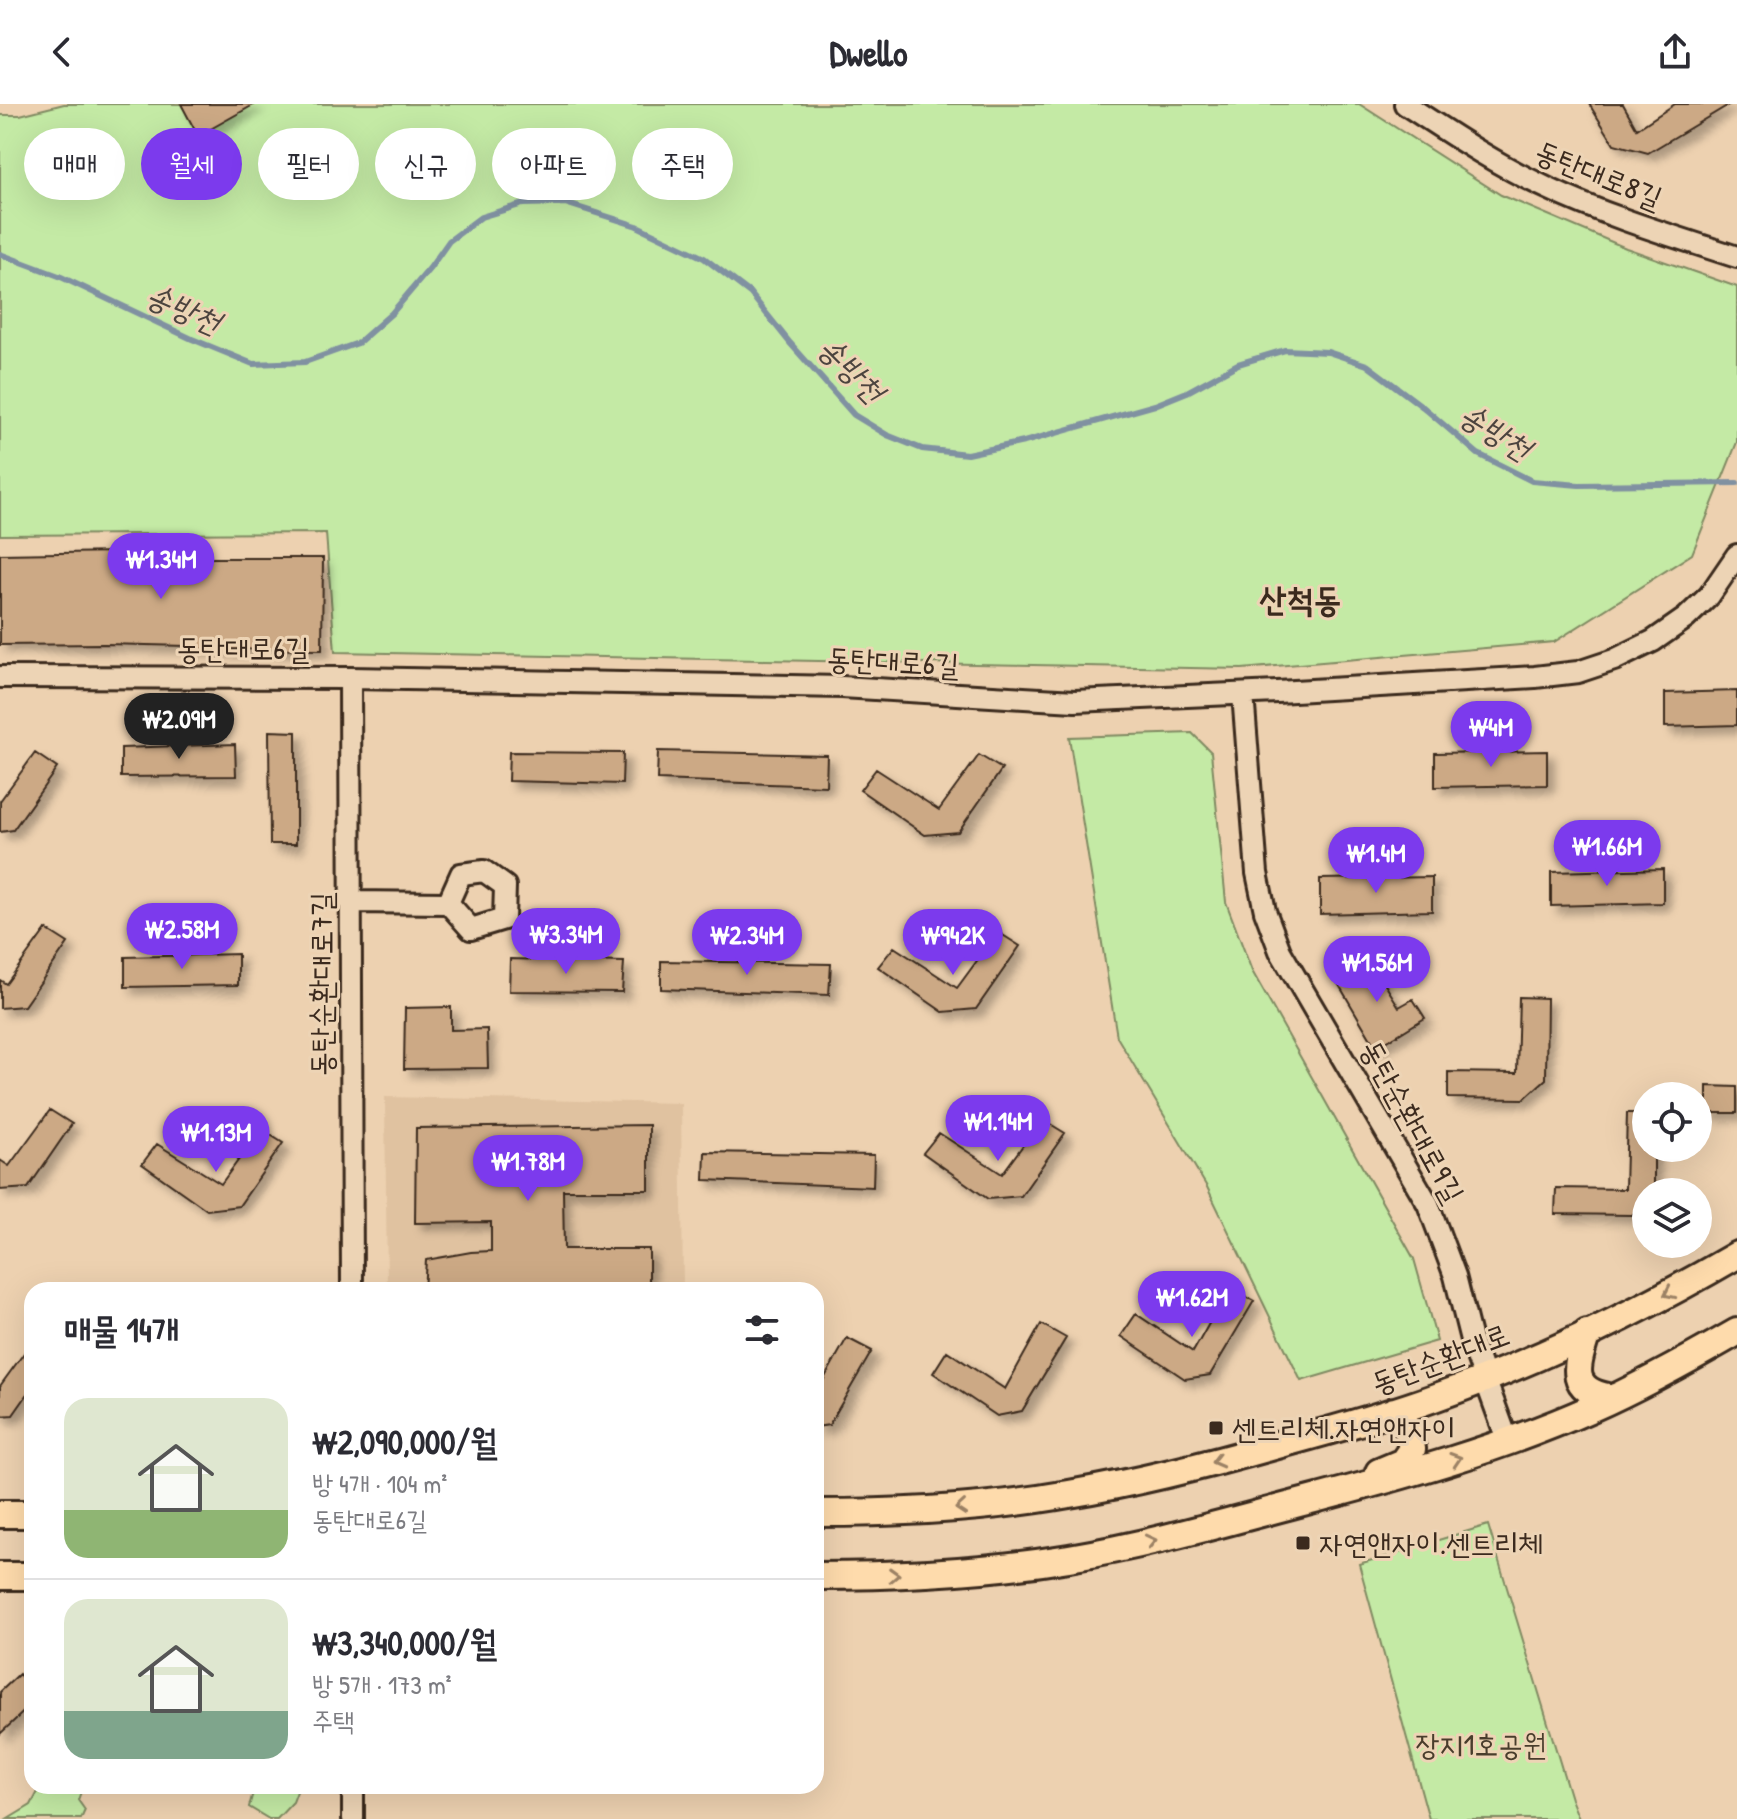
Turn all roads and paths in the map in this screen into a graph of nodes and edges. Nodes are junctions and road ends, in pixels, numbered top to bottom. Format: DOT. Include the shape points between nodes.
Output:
graph roads {
  1 [pos="1405,104"];
  2 [pos="1737,257"];
  3 [pos="1737,555"];
  4 [pos="0,677"];
  5 [pos="350,678"];
  6 [pos="1243,694"];
  7 [pos="351,902"];
  8 [pos="448,903"];
  9 [pos="1737,1255"];
  10 [pos="352,1282"];
  11 [pos="1737,1332"];
  12 [pos="1587,1333"];
  13 [pos="1484,1378"];
  14 [pos="1613,1398"];
  15 [pos="1394,1411"];
  16 [pos="1508,1442"];
  17 [pos="1325,1496"];
  18 [pos="824,1513"];
  19 [pos="0,1514"];
  20 [pos="24,1514"];
  21 [pos="0,1576"];
  22 [pos="24,1576"];
  23 [pos="824,1576"];
  24 [pos="353,1794"];
  25 [pos="353,1819"];
  1 -- 2 [label="street, 동탄대로8길" via="1548,189"];
  3 -- 6 [label="street, 동탄대로6길" via="1709,596 1686,618 1653,641 1578,672"];
  4 -- 5 [label="street, 동탄대로6길"];
  5 -- 6 [label="street, 동탄대로6길" via="842,687 1054,701"];
  5 -- 7 [label="street, 동탄순환대로7길"];
  6 -- 13 [label="street, 동탄순환대로9길" via="1257,873 1265,911 1280,951 1428,1204"];
  7 -- 8 [label="street"];
  7 -- 10 [label="street, 동탄순환대로7길"];
  9 -- 12 [label="main road, 동탄순환대로, one-way"];
  11 -- 14 [label="main road"];
  12 -- 13 [label="main road, 동탄순환대로"];
  12 -- 14 [label="main road" via="1578,1375 1594,1395"];
  13 -- 15 [label="main road, 동탄순환대로"];
  13 -- 16 [label="street, 동탄순환대로9길"];
  14 -- 16 [label="main road"];
  15 -- 17 [label="main road" via="1411,1440 1412,1449 1403,1462"];
  15 -- 18 [label="main road, 동탄순환대로, one-way" via="1235,1457 1090,1491 942,1510"];
  17 -- 16 [label="main road, one-way"];
  23 -- 17 [label="main road, one-way" via="958,1572 1068,1558"];
  19 -- 20 [label="main road"];
  21 -- 22 [label="main road"];
  24 -- 25 [label="street"];
}
